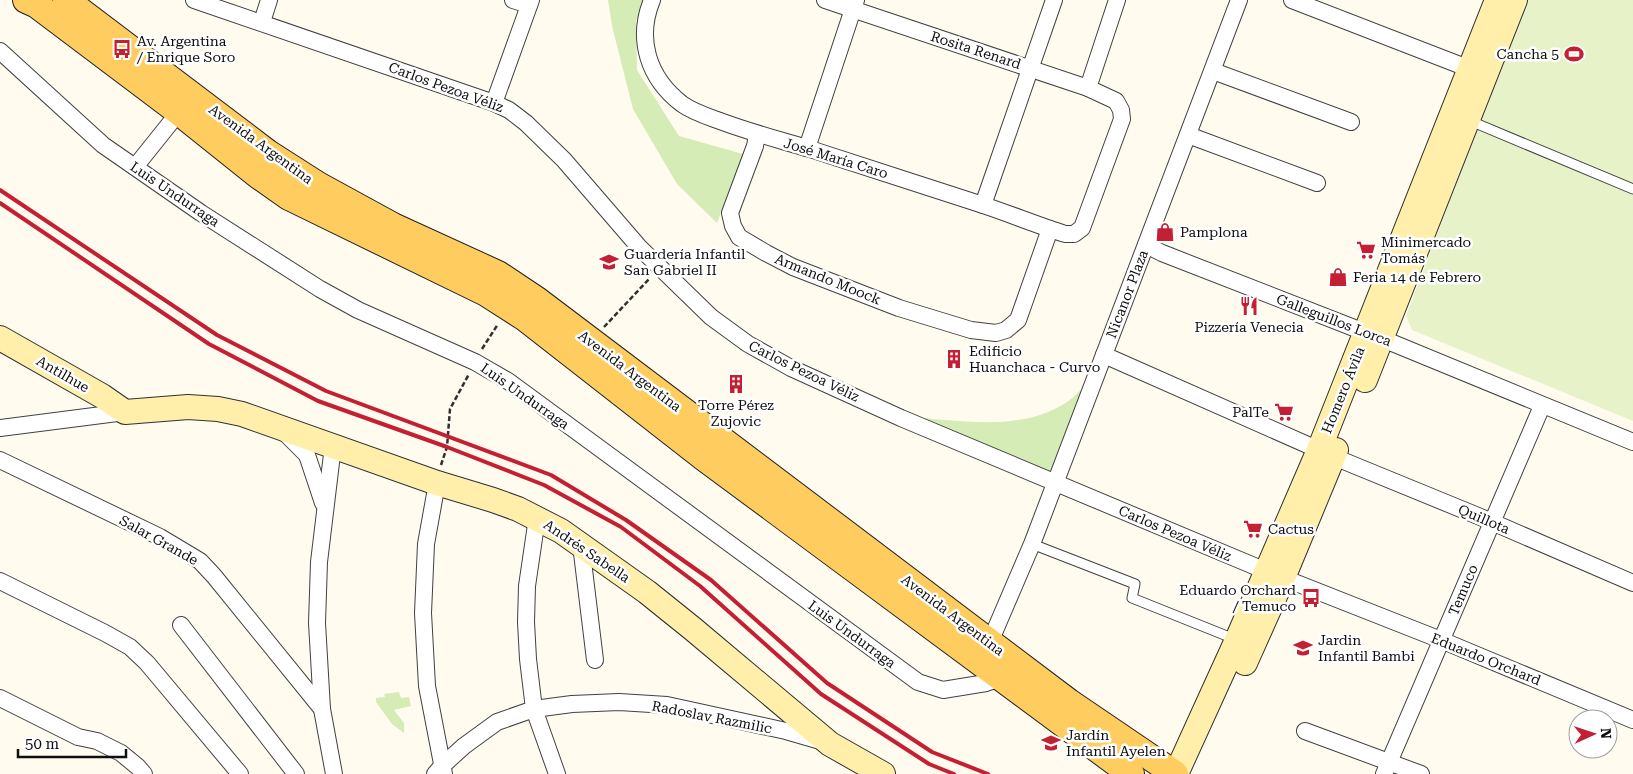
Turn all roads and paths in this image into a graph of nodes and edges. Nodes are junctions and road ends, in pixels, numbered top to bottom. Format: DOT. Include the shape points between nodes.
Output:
graph roads {
  1 [pos="26,0"];
  2 [pos="66,0"];
  3 [pos="194,0"];
  4 [pos="269,0"];
  5 [pos="513,0"];
  6 [pos="652,0"];
  7 [pos="825,0"];
  8 [pos="1054,0"];
  9 [pos="1117,0"];
  10 [pos="1239,0"];
  11 [pos="1292,0"];
  12 [pos="1497,0"];
  13 [pos="1515,0"];
  14 [pos="530,3"];
  15 [pos="855,5"];
  16 [pos="262,22"];
  17 [pos="0,51"];
  18 [pos="1030,68"];
  19 [pos="1470,69"];
  20 [pos="1213,71"];
  21 [pos="1088,88"];
  22 [pos="184,102"];
  23 [pos="494,103"];
  24 [pos="1468,120"];
  25 [pos="1351,122"];
  26 [pos="757,135"];
  27 [pos="1188,135"];
  28 [pos="807,148"];
  29 [pos="135,167"];
  30 [pos="1317,183"];
  31 [pos="1633,189"];
  32 [pos="983,205"];
  33 [pos="1050,229"];
  34 [pos="1074,234"];
  35 [pos="1146,244"];
  36 [pos="660,267"];
  37 [pos="501,320"];
  38 [pos="1374,336"];
  39 [pos="0,338"];
  40 [pos="591,341"];
  41 [pos="1104,355"];
  42 [pos="475,362"];
  43 [pos="1542,406"];
  44 [pos="124,412"];
  45 [pos="277,426"];
  46 [pos="0,428"];
  47 [pos="1633,442"];
  48 [pos="333,446"];
  49 [pos="1326,454"];
  50 [pos="0,460"];
  51 [pos="427,479"];
  52 [pos="1055,483"];
  53 [pos="324,508"];
  54 [pos="537,518"];
  55 [pos="1492,522"];
  56 [pos="1032,544"];
  57 [pos="581,545"];
  58 [pos="1274,575"];
  59 [pos="0,581"];
  60 [pos="1633,583"];
  61 [pos="181,625"];
  62 [pos="1237,640"];
  63 [pos="1441,640"];
  64 [pos="990,642"];
  65 [pos="595,660"];
  66 [pos="1001,678"];
  67 [pos="0,698"];
  68 [pos="322,709"];
  69 [pos="534,709"];
  70 [pos="1633,720"];
  71 [pos="1305,731"];
  72 [pos="830,744"];
  73 [pos="1387,768"];
  74 [pos="440,771"];
  75 [pos="144,774"];
  76 [pos="240,774"];
  77 [pos="296,774"];
  78 [pos="334,774"];
  79 [pos="557,774"];
  80 [pos="882,774"];
  81 [pos="1131,774"];
  82 [pos="1176,774"];
  83 [pos="1195,774"];
  84 [pos="1421,774"];
  1 -- 22 [label="main road, Avenida Argentina"];
  2 -- 22 [label="main road, Avenida Argentina"];
  3 -- 16 [label="street, Carlos Pezoa Véliz"];
  4 -- 16 [label="street"];
  5 -- 14 [label="street"];
  6 -- 26 [label="street, José María Caro" via="646,14 644,46 650,64 664,86 693,111"];
  7 -- 15 [label="street, Rosita Renard"];
  8 -- 18 [label="street"];
  9 -- 21 [label="street"];
  10 -- 20 [label="street, Nicanor Plaza"];
  11 -- 19 [label="street"];
  12 -- 19 [label="main road, Homero Ávila"];
  13 -- 24 [label="main road, Homero Ávila"];
  14 -- 23 [label="street"];
  15 -- 18 [label="street, Rosita Renard"];
  15 -- 28 [label="street"];
  16 -- 23 [label="street, Carlos Pezoa Véliz"];
  17 -- 29 [label="street, Luis Undurraga" via="103,144"];
  18 -- 21 [label="street, Rosita Renard"];
  18 -- 32 [label="street"];
  19 -- 38 [label="main road, Homero Ávila"];
  20 -- 25 [label="street"];
  20 -- 27 [label="street, Nicanor Plaza"];
  21 -- 34 [label="street, Rosita Renard" via="1116,101 1122,119 1082,228"];
  22 -- 29 [label="street"];
  22 -- 40 [label="main road, Avenida Argentina" via="318,185 393,226 498,274"];
  22 -- 66 [label="main road, Avenida Argentina" via="259,176 289,197 486,292 525,318 703,457"];
  23 -- 36 [label="street, Carlos Pezoa Véliz" via="526,123 564,160"];
  24 -- 31 [label="lane"];
  24 -- 38 [label="main road, Homero Ávila"];
  26 -- 28 [label="street, José María Caro"];
  26 -- 33 [label="street, Armando Moock" via="730,213 739,236 793,267 899,308 970,330 996,333 1006,330 1018,320"];
  27 -- 30 [label="street"];
  27 -- 35 [label="street, Nicanor Plaza"];
  28 -- 32 [label="street, José María Caro"];
  29 -- 42 [label="street, Luis Undurraga" via="320,289 358,310"];
  32 -- 33 [label="street, José María Caro"];
  33 -- 34 [label="street, José María Caro"];
  35 -- 38 [label="street, Galleguillos Lorca"];
  35 -- 41 [label="street, Nicanor Plaza"];
  36 -- 40 [label="path"];
  36 -- 52 [label="street, Carlos Pezoa Véliz" via="711,317 748,344 791,368"];
  37 -- 42 [label="path"];
  38 -- 43 [label="street, Galleguillos Lorca"];
  38 -- 49 [label="main road, Homero Ávila"];
  39 -- 44 [label="main road, Antilhue"];
  40 -- 64 [label="main road, Avenida Argentina"];
  41 -- 49 [label="street, Quillota"];
  41 -- 52 [label="street, Nicanor Plaza"];
  42 -- 51 [label="path" via="450,409 446,447 440,466 421,461"];
  42 -- 66 [label="street, Luis Undurraga" via="508,381 918,682 944,690"];
  43 -- 47 [label="street, Galleguillos Lorca"];
  43 -- 55 [label="street, Temuco"];
  44 -- 45 [label="main road, Andrés Sabella" via="188,407 218,409"];
  44 -- 46 [label="street"];
  45 -- 48 [label="main road, Andrés Sabella"];
  45 -- 53 [label="street" via="307,455"];
  48 -- 51 [label="main road, Andrés Sabella"];
  48 -- 53 [label="street"];
  49 -- 55 [label="street, Quillota"];
  49 -- 58 [label="main road, Homero Ávila"];
  50 -- 68 [label="street, Salar Grande" via="160,537 200,561"];
  51 -- 54 [label="main road, Andrés Sabella"];
  51 -- 74 [label="street" via="423,613 427,686"];
  52 -- 56 [label="street, Nicanor Plaza"];
  52 -- 58 [label="street, Carlos Pezoa Véliz"];
  53 -- 68 [label="street" via="317,623"];
  54 -- 57 [label="main road, Andrés Sabella"];
  54 -- 69 [label="street" via="527,586 526,622"];
  55 -- 60 [label="street, Quillota"];
  55 -- 63 [label="street, Temuco"];
  56 -- 62 [label="lane" via="1135,584 1132,598"];
  56 -- 64 [label="street, Nicanor Plaza"];
  57 -- 65 [label="street"];
  57 -- 72 [label="main road, Andrés Sabella" via="693,629"];
  58 -- 62 [label="main road, Homero Ávila"];
  58 -- 63 [label="street, Eduardo Orchard"];
  58 -- 83 [label="main road, Homero Ávila"];
  59 -- 76 [label="street" via="130,647"];
  61 -- 77 [label="street"];
  62 -- 82 [label="main road, Homero Ávila"];
  63 -- 70 [label="street, Eduardo Orchard"];
  63 -- 73 [label="street, Temuco"];
  64 -- 82 [label="main road, Avenida Argentina" via="1069,702"];
  66 -- 81 [label="main road, Avenida Argentina"];
  67 -- 75 [label="street" via="78,737 97,741 121,753"];
  68 -- 78 [label="street"];
  69 -- 72 [label="street, Radoslav Razmilic" via="619,702 667,705"];
  69 -- 74 [label="street, Radoslav Razmilic" via="497,722 464,746"];
  69 -- 79 [label="street"];
  71 -- 73 [label="street"];
  72 -- 80 [label="main road, Andrés Sabella"];
  73 -- 84 [label="street"];
}
